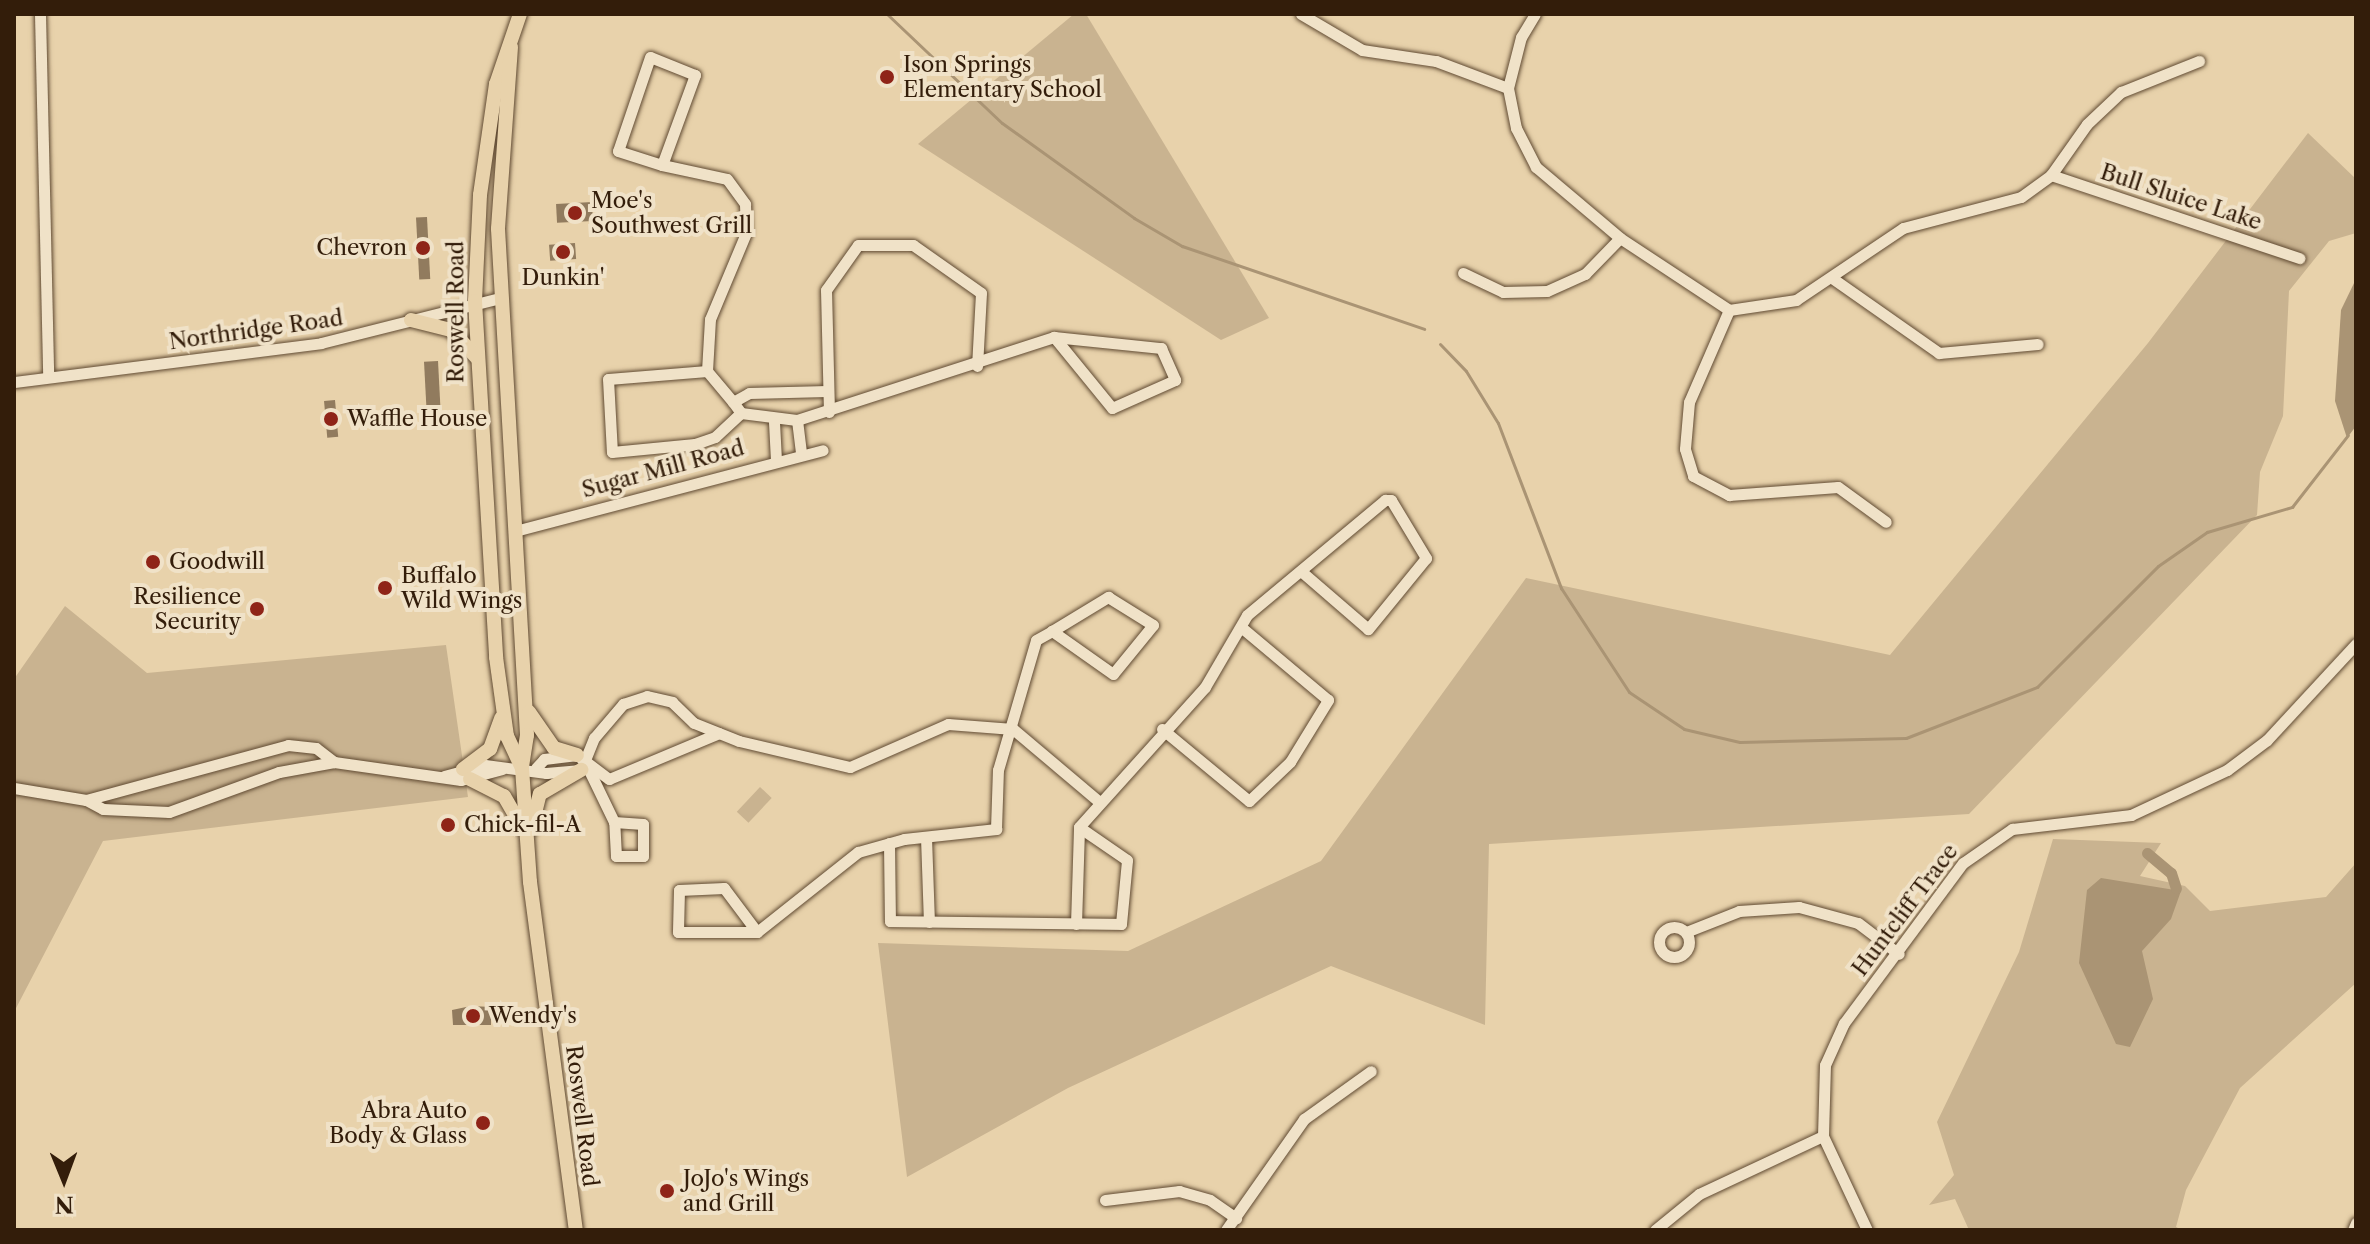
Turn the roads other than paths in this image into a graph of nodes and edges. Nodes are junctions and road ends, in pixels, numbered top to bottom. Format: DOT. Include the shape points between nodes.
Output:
graph roads {
  1 [pos="40,14"];
  2 [pos="520,14"];
  3 [pos="1301,14"];
  4 [pos="1535,14"];
  5 [pos="511,47"];
  6 [pos="2199,61"];
  7 [pos="1508,88"];
  8 [pos="662,165"];
  9 [pos="2051,175"];
  10 [pos="1620,238"];
  11 [pos="2299,258"];
  12 [pos="1463,273"];
  13 [pos="1832,278"];
  14 [pos="500,298"];
  15 [pos="475,301"];
  16 [pos="1729,310"];
  17 [pos="411,320"];
  18 [pos="1054,337"];
  19 [pos="2038,344"];
  20 [pos="476,357"];
  21 [pos="977,366"];
  22 [pos="707,371"];
  23 [pos="48,377"];
  24 [pos="14,382"];
  25 [pos="827,391"];
  26 [pos="733,402"];
  27 [pos="829,412"];
  28 [pos="741,413"];
  29 [pos="797,420"];
  30 [pos="774,422"];
  31 [pos="823,450"];
  32 [pos="801,454"];
  33 [pos="776,458"];
  34 [pos="1886,522"];
  35 [pos="515,531"];
  36 [pos="1302,572"];
  37 [pos="1241,627"];
  38 [pos="1052,631"];
  39 [pos="2356,644"];
  40 [pos="525,704"];
  41 [pos="503,710"];
  42 [pos="1013,729"];
  43 [pos="1162,729"];
  44 [pos="719,733"];
  45 [pos="334,762"];
  46 [pos="581,763"];
  47 [pos="529,768"];
  48 [pos="466,774"];
  49 [pos="14,788"];
  50 [pos="86,800"];
  51 [pos="1097,800"];
  52 [pos="614,822"];
  53 [pos="1079,827"];
  54 [pos="926,837"];
  55 [pos="528,841"];
  56 [pos="889,843"];
  57 [pos="929,922"];
  58 [pos="1076,924"];
  59 [pos="757,932"];
  60 [pos="1686,932"];
  61 [pos="1899,954"];
  62 [pos="1371,1071"];
  63 [pos="1823,1136"];
  64 [pos="1105,1200"];
  65 [pos="1236,1218"];
  66 [pos="2356,1223"];
  67 [pos="576,1230"];
  68 [pos="1226,1230"];
  69 [pos="1655,1230"];
  70 [pos="1867,1230"];
  71 [pos="2353,1230"];
  1 -- 23 [label="street"];
  2 -- 5 [label="main road, Roswell Road"];
  3 -- 7 [label="street" via="1362,50 1436,61"];
  4 -- 7 [label="street" via="1521,37"];
  5 -- 14 [label="main road, Roswell Road" via="498,193"];
  5 -- 15 [label="main road, Roswell Road" via="496,84 484,159"];
  6 -- 9 [label="street" via="2121,92 2087,124"];
  7 -- 10 [label="street" via="1516,128 1536,167"];
  8 -- 8 [label="street" via="618,151 650,57 695,75"];
  8 -- 22 [label="street" via="727,179 745,204 746,233 710,319"];
  9 -- 11 [label="street, Bull Sluice Lake"];
  9 -- 13 [label="street" via="2021,197 1903,228"];
  10 -- 12 [label="street" via="1585,274 1547,291 1503,292"];
  10 -- 16 [label="street"];
  13 -- 16 [label="street" via="1796,300"];
  13 -- 19 [label="street" via="1939,353"];
  14 -- 15 [label="street, Northridge Road"];
  14 -- 35 [label="main road, Roswell Road"];
  15 -- 17 [label="street, Northridge Road"];
  15 -- 20 [label="main road, Roswell Road"];
  16 -- 34 [label="street" via="1689,402 1685,449 1693,476 1729,495 1838,487"];
  17 -- 20 [label="main road" via="451,330"];
  17 -- 23 [label="street, Northridge Road" via="321,343"];
  18 -- 18 [label="street" via="1112,408 1175,380 1161,348"];
  18 -- 21 [label="street"];
  20 -- 41 [label="main road, Roswell Road"];
  21 -- 25 [label="street" via="981,293 913,245 858,245 826,290"];
  21 -- 27 [label="street"];
  22 -- 26 [label="street"];
  22 -- 28 [label="street" via="608,379 612,452 695,444 715,437"];
  23 -- 24 [label="street, Northridge Road"];
  25 -- 26 [label="street" via="749,393"];
  25 -- 27 [label="street"];
  26 -- 28 [label="street"];
  27 -- 29 [label="street"];
  28 -- 30 [label="street"];
  29 -- 30 [label="street"];
  29 -- 32 [label="street"];
  30 -- 33 [label="street"];
  31 -- 32 [label="street, Sugar Mill Road"];
  32 -- 33 [label="street, Sugar Mill Road"];
  33 -- 35 [label="street, Sugar Mill Road"];
  35 -- 40 [label="main road, Roswell Road"];
  36 -- 36 [label="street" via="1385,500 1391,500 1426,558 1368,629"];
  36 -- 37 [label="street"];
  37 -- 43 [label="street" via="1205,687"];
  37 -- 43 [label="street" via="1328,700 1290,762 1249,801"];
  38 -- 38 [label="street" via="1108,597 1153,625 1113,674"];
  38 -- 42 [label="street" via="1036,640"];
  39 -- 61 [label="street, Huntcliff Trace" via="2267,740 2227,770 2131,815 2031,824 1995,837 1963,863"];
  40 -- 46 [label="main road" via="554,748"];
  40 -- 47 [label="main road, Roswell Road"];
  41 -- 47 [label="main road, Roswell Road"];
  41 -- 48 [label="main road" via="490,749"];
  42 -- 44 [label="street" via="948,724 850,767"];
  42 -- 51 [label="street"];
  42 -- 54 [label="street" via="998,770 998,826"];
  43 -- 51 [label="street"];
  44 -- 46 [label="street" via="609,779"];
  44 -- 46 [label="street" via="694,723 672,702 647,696 623,704"];
  45 -- 48 [label="street"];
  45 -- 50 [label="street" via="279,772 169,812 103,809"];
  45 -- 50 [label="street" via="316,748 288,745"];
  46 -- 47 [label="street" via="546,773"];
  46 -- 52 [label="street"];
  46 -- 55 [label="main road" via="540,794"];
  47 -- 48 [label="street"];
  47 -- 55 [label="main road, Roswell Road"];
  48 -- 55 [label="main road" via="504,796"];
  49 -- 50 [label="street"];
  51 -- 53 [label="street"];
  53 -- 58 [label="street"];
  53 -- 58 [label="street" via="1127,860 1122,924"];
  54 -- 56 [label="street"];
  54 -- 57 [label="street"];
  55 -- 67 [label="main road, Roswell Road"];
  56 -- 57 [label="street" via="890,920"];
  56 -- 59 [label="street" via="831,868"];
  57 -- 58 [label="street"];
  59 -- 59 [label="street" via="724,888 679,890 678,932"];
  60 -- 61 [label="street" via="1739,911 1799,907 1858,923"];
  61 -- 63 [label="street, Huntcliff Trace" via="1831,1046 1822,1092"];
  62 -- 65 [label="street" via="1304,1119"];
  63 -- 69 [label="street" via="1699,1194"];
  63 -- 70 [label="street, Huntcliff Trace"];
  64 -- 65 [label="street" via="1179,1191 1210,1200"];
  65 -- 68 [label="street"];
  66 -- 71 [label="street"];
}
